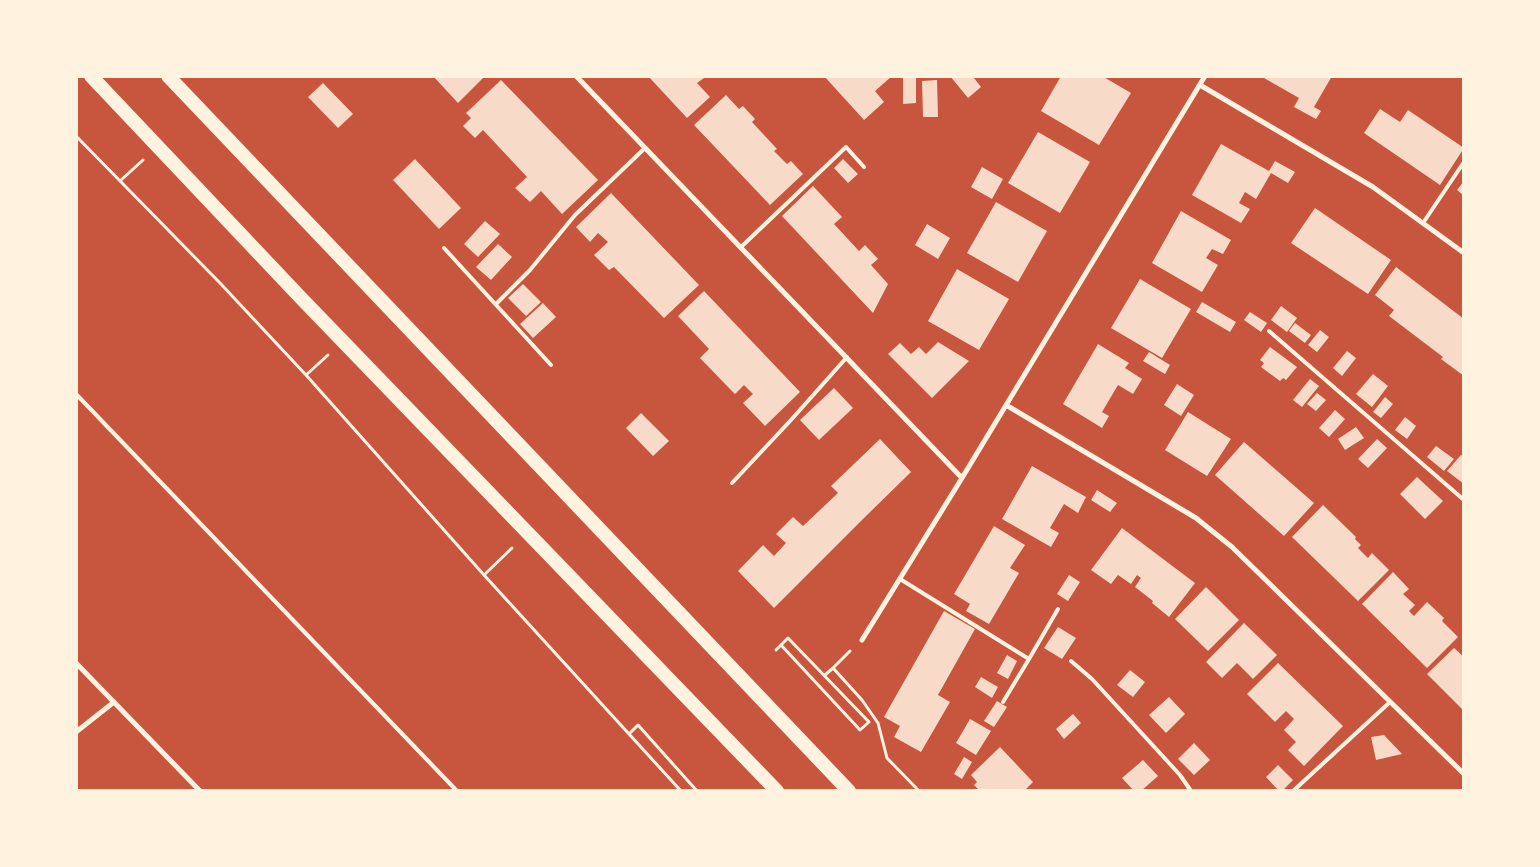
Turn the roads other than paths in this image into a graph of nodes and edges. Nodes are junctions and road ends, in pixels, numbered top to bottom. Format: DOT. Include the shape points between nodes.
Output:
graph roads {
  1 [pos="91,76"];
  2 [pos="168,76"];
  3 [pos="576,76"];
  4 [pos="1205,76"];
  5 [pos="1200,85"];
  6 [pos="645,148"];
  7 [pos="1464,162"];
  8 [pos="864,167"];
  9 [pos="1424,222"];
  10 [pos="741,247"];
  11 [pos="444,248"];
  12 [pos="1464,253"];
  13 [pos="496,304"];
  14 [pos="1270,331"];
  15 [pos="847,357"];
  16 [pos="551,365"];
  17 [pos="76,394"];
  18 [pos="1006,405"];
  19 [pos="962,478"];
  20 [pos="732,483"];
  21 [pos="1464,500"];
  22 [pos="900,579"];
  23 [pos="1058,609"];
  24 [pos="862,640"];
  25 [pos="1029,658"];
  26 [pos="1071,661"];
  27 [pos="76,663"];
  28 [pos="114,702"];
  29 [pos="1003,702"];
  30 [pos="1390,702"];
  31 [pos="76,732"];
  32 [pos="1464,774"];
  33 [pos="200,791"];
  34 [pos="457,791"];
  35 [pos="777,791"];
  36 [pos="849,791"];
  37 [pos="1192,791"];
  38 [pos="1293,791"];
  1 -- 35 [label="highway"];
  2 -- 36 [label="highway"];
  3 -- 6 [label="street"];
  4 -- 5 [label="street"];
  5 -- 9 [label="street" via="1373,187"];
  5 -- 18 [label="street"];
  6 -- 10 [label="street"];
  6 -- 13 [label="lane" via="575,216 530,270"];
  7 -- 9 [label="lane"];
  8 -- 10 [label="lane" via="846,147"];
  9 -- 12 [label="street"];
  10 -- 15 [label="street"];
  11 -- 13 [label="lane"];
  13 -- 16 [label="lane"];
  14 -- 21 [label="lane"];
  15 -- 19 [label="street"];
  15 -- 20 [label="lane"];
  17 -- 34 [label="lane"];
  18 -- 19 [label="street"];
  18 -- 30 [label="street" via="1196,518 1232,547"];
  19 -- 22 [label="street"];
  22 -- 24 [label="street"];
  22 -- 25 [label="lane"];
  23 -- 25 [label="lane"];
  25 -- 29 [label="lane"];
  26 -- 37 [label="lane" via="1092,679"];
  27 -- 28 [label="street"];
  28 -- 31 [label="street"];
  28 -- 33 [label="street"];
  30 -- 32 [label="street"];
  30 -- 38 [label="lane"];
}
